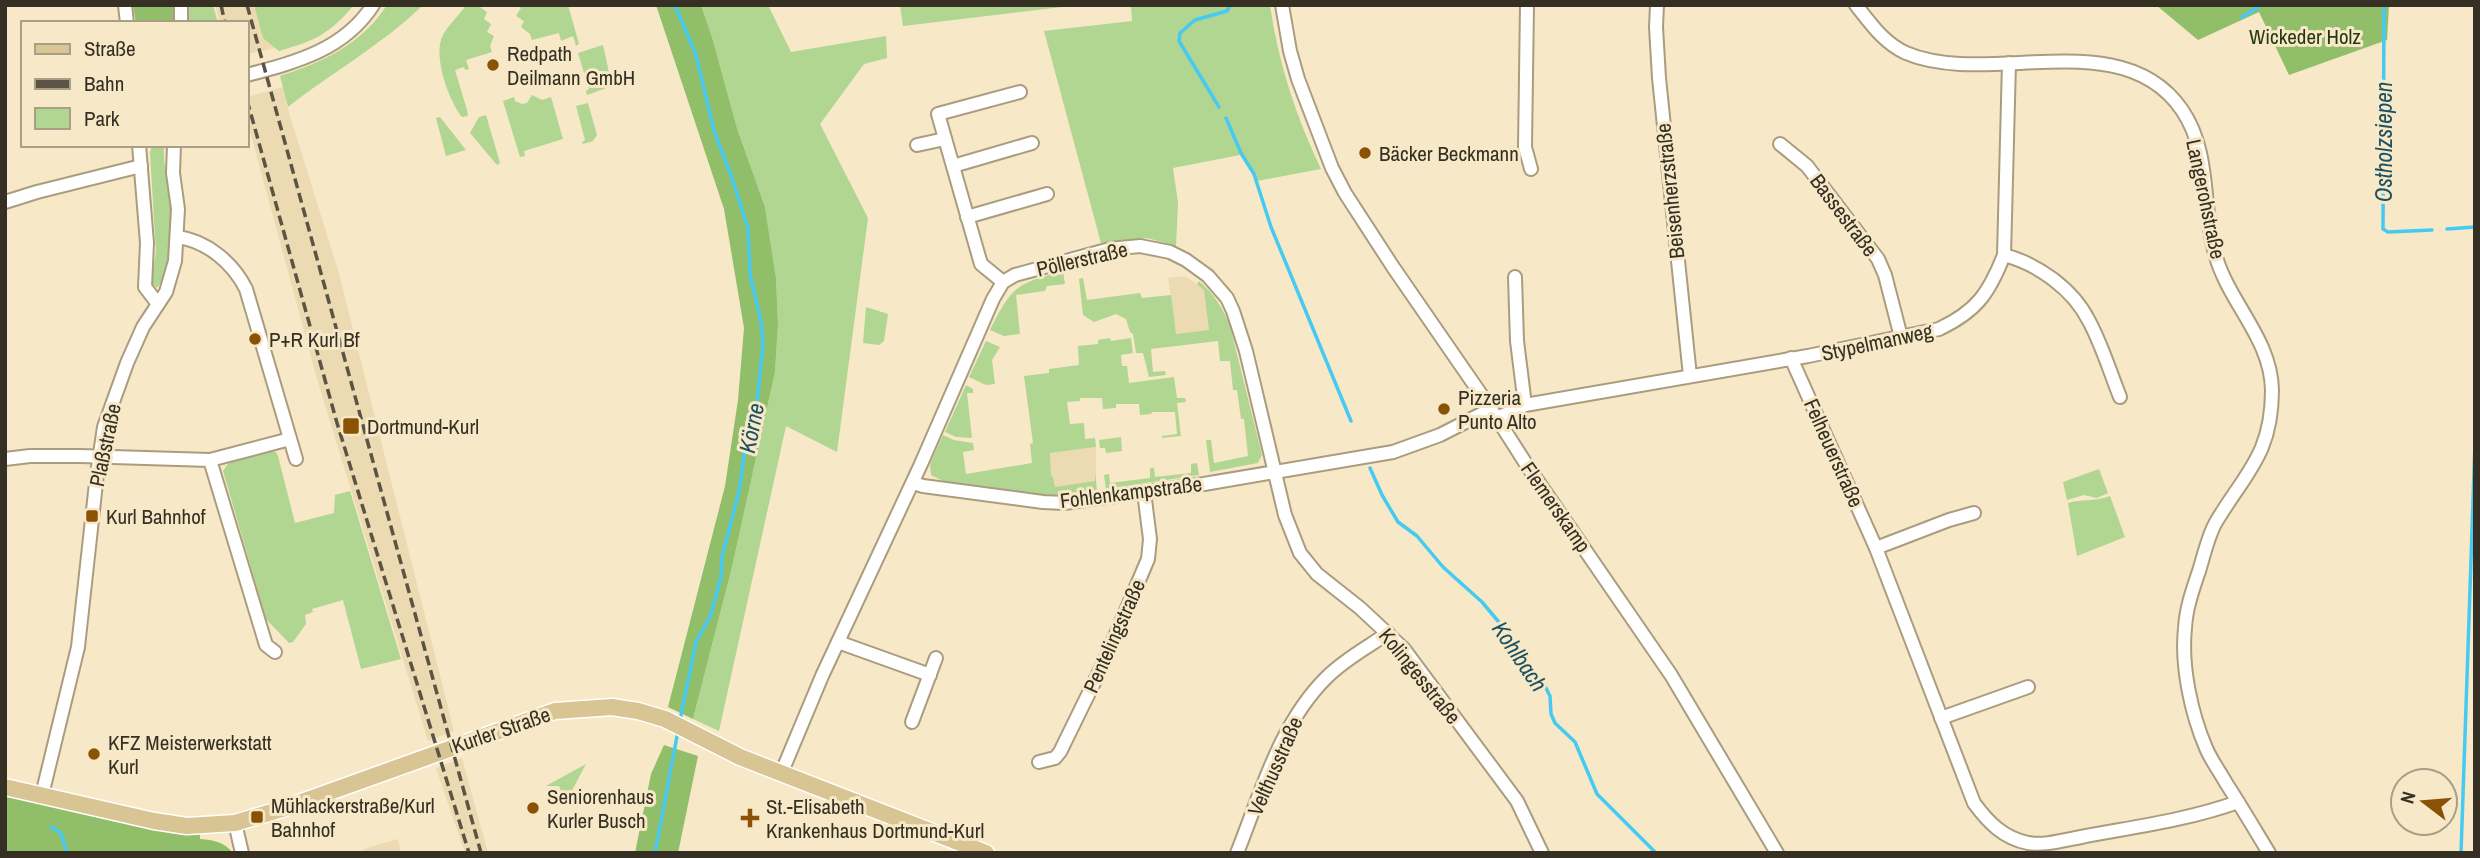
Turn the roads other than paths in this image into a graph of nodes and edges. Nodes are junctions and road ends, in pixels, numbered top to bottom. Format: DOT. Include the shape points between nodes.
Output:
graph roads {
  1 [pos="373,5"];
  2 [pos="1282,5"];
  3 [pos="1527,5"];
  4 [pos="1657,5"];
  5 [pos="1856,5"];
  6 [pos="2009,63"];
  7 [pos="248,75"];
  8 [pos="1020,92"];
  9 [pos="945,138"];
  10 [pos="1032,142"];
  11 [pos="1780,144"];
  12 [pos="918,145"];
  13 [pos="139,147"];
  14 [pos="174,147"];
  15 [pos="141,166"];
  16 [pos="953,166"];
  17 [pos="1531,169"];
  18 [pos="1047,194"];
  19 [pos="5,202"];
  20 [pos="967,216"];
  21 [pos="178,237"];
  22 [pos="2004,254"];
  23 [pos="1515,277"];
  24 [pos="1003,282"];
  25 [pos="158,304"];
  26 [pos="1901,337"];
  27 [pos="1791,358"];
  28 [pos="1690,376"];
  29 [pos="2120,397"];
  30 [pos="1525,405"];
  31 [pos="1494,413"];
  32 [pos="290,439"];
  33 [pos="99,457"];
  34 [pos="5,459"];
  35 [pos="296,459"];
  36 [pos="210,460"];
  37 [pos="1275,472"];
  38 [pos="913,482"];
  39 [pos="1144,492"];
  40 [pos="1974,513"];
  41 [pos="1876,548"];
  42 [pos="1388,633"];
  43 [pos="838,642"];
  44 [pos="275,652"];
  45 [pos="936,659"];
  46 [pos="930,675"];
  47 [pos="2028,687"];
  48 [pos="1941,718"];
  49 [pos="912,722"];
  50 [pos="1039,762"];
  51 [pos="781,774"];
  52 [pos="5,787"];
  53 [pos="42,795"];
  54 [pos="2238,802"];
  55 [pos="235,823"];
  56 [pos="2028,848"];
  57 [pos="242,853"];
  58 [pos="986,853"];
  59 [pos="1237,853"];
  60 [pos="1542,853"];
  61 [pos="1777,853"];
  62 [pos="2269,853"];
  1 -- 7 [label="street" via="344,38 317,53"];
  2 -- 31 [label="street, Flemerskamp" via="1298,79 1332,168 1393,267"];
  3 -- 17 [label="street" via="1525,147"];
  4 -- 28 [label="street, Beisenherzstraße" via="1659,78"];
  5 -- 6 [label="street, Langerohstraße" via="1884,40 1925,60"];
  6 -- 22 [label="street, Stypelmanweg"];
  6 -- 54 [label="street, Langerohstraße" via="2106,64 2149,79 2181,109 2202,159 2216,256 2266,356 2272,386 2271,421 2264,445 2215,524 2185,628 2197,722 2206,750"];
  8 -- 9 [label="street" via="938,114"];
  9 -- 12 [label="street"];
  9 -- 16 [label="street"];
  10 -- 16 [label="street"];
  11 -- 26 [label="street, Bassestraße" via="1807,166 1878,259"];
  13 -- 15 [label="street"];
  14 -- 21 [label="street, Plaßstraße"];
  15 -- 19 [label="street"];
  15 -- 25 [label="street" via="145,287"];
  16 -- 20 [label="street"];
  18 -- 20 [label="street"];
  20 -- 24 [label="street" via="981,264"];
  21 -- 25 [label="street, Plaßstraße" via="170,284"];
  21 -- 32 [label="street" via="198,243 240,276"];
  22 -- 26 [label="street, Stypelmanweg" via="1994,281 1972,310 1939,330"];
  22 -- 29 [label="street" via="2060,284 2079,305"];
  23 -- 30 [label="street"];
  24 -- 37 [label="street, Pöllerstraße" via="1110,249 1156,248 1186,260 1208,276 1233,311"];
  24 -- 38 [label="street"];
  25 -- 33 [label="street, Plaßstraße" via="123,371"];
  26 -- 27 [label="street, Stypelmanweg"];
  27 -- 28 [label="street, Stypelmanweg"];
  27 -- 41 [label="street, Felheuerstraße"];
  28 -- 30 [label="street, Stypelmanweg"];
  30 -- 31 [label="street, Stypelmanweg"];
  31 -- 37 [label="street, Fohlenkampstraße" via="1410,447"];
  31 -- 61 [label="street, Flemerskamp" via="1671,675"];
  32 -- 35 [label="street"];
  32 -- 36 [label="street"];
  33 -- 34 [label="street"];
  33 -- 36 [label="street"];
  33 -- 53 [label="street, Plaßstraße" via="78,647"];
  36 -- 44 [label="street" via="266,645"];
  37 -- 39 [label="street, Fohlenkampstraße"];
  37 -- 42 [label="street, Kolingesstraße" via="1300,553 1317,574"];
  38 -- 39 [label="street, Fohlenkampstraße" via="1065,503"];
  38 -- 43 [label="street"];
  39 -- 50 [label="street, Pentelingstraße" via="1148,559 1060,752"];
  40 -- 41 [label="street"];
  41 -- 48 [label="street, Felheuerstraße"];
  42 -- 59 [label="street, Velthusstraße" via="1329,675 1303,706 1282,741"];
  42 -- 60 [label="street, Kolingesstraße" via="1517,801"];
  43 -- 46 [label="street"];
  43 -- 51 [label="street"];
  45 -- 46 [label="street"];
  46 -- 49 [label="street"];
  47 -- 48 [label="street"];
  48 -- 56 [label="street, Felheuerstraße" via="1973,803 1988,822"];
  51 -- 55 [label="main road, Kurler Straße" via="665,719 638,711 612,707 555,711"];
  51 -- 58 [label="main road, Kurler Straße"];
  52 -- 53 [label="main road, Kurler Straße"];
  53 -- 55 [label="main road, Kurler Straße" via="187,826"];
  54 -- 56 [label="street, Felheuerstraße"];
  54 -- 62 [label="street, Langerohstraße"];
  55 -- 57 [label="street"];
}
